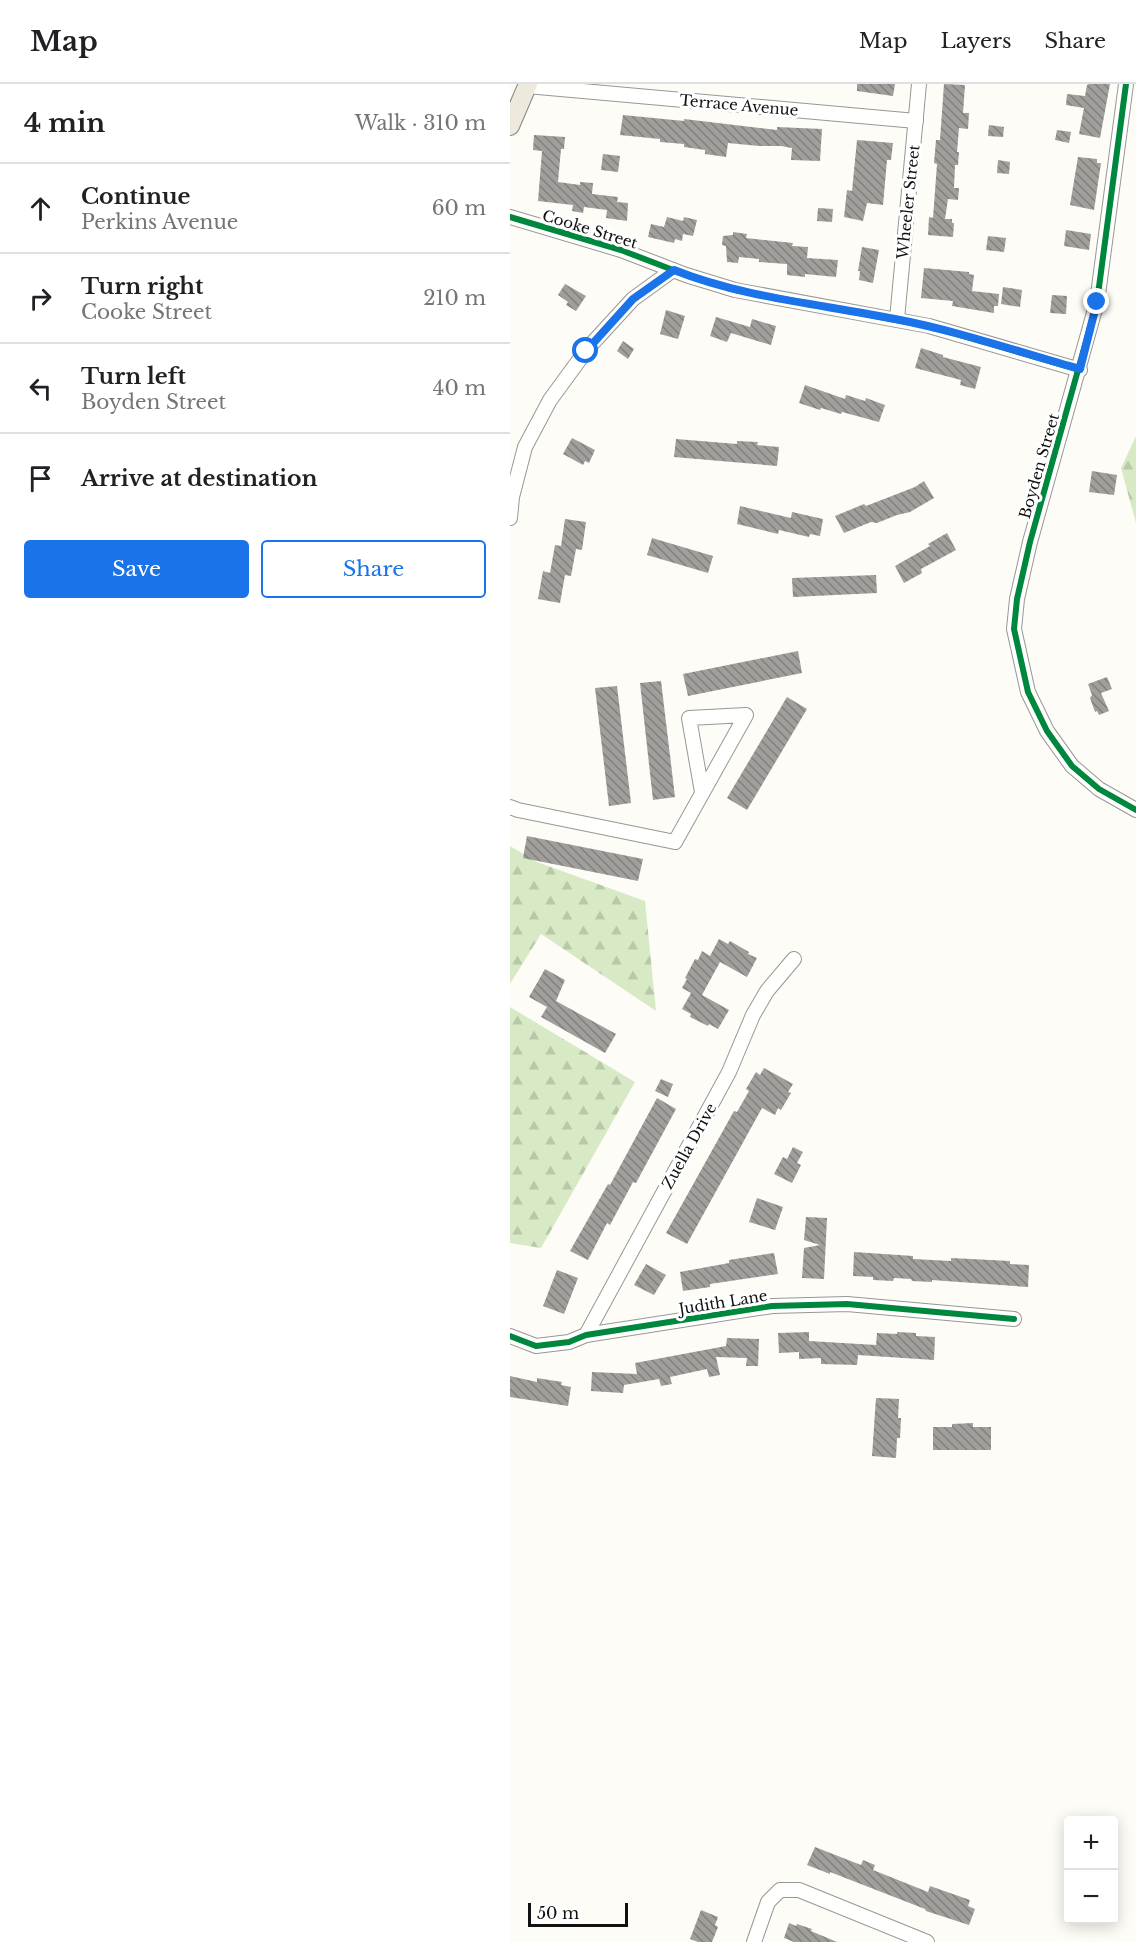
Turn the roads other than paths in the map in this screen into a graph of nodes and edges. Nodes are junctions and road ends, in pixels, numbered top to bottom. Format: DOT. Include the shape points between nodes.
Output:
graph roads {
  1 [pos="919,84"];
  2 [pos="1126,84"];
  3 [pos="527,85"];
  4 [pos="916,121"];
  5 [pos="510,126"];
  6 [pos="510,217"];
  7 [pos="674,270"];
  8 [pos="897,319"];
  9 [pos="1080,369"];
  10 [pos="510,518"];
  11 [pos="702,792"];
  12 [pos="510,807"];
  13 [pos="1136,810"];
  14 [pos="794,959"];
  15 [pos="1014,1319"];
  16 [pos="586,1335"];
  17 [pos="510,1336"];
  18 [pos="754,1942"];
  19 [pos="927,1942"];
  1 -- 4 [label="street, Wheeler Street"];
  2 -- 9 [label="street, Boyden Street" via="1097,302"];
  3 -- 4 [label="street, Terrace Avenue"];
  3 -- 5 [label="main road"];
  4 -- 8 [label="street, Wheeler Street"];
  6 -- 7 [label="street, Cooke Street"];
  7 -- 8 [label="street, Cooke Street" via="751,293"];
  7 -- 10 [label="street" via="633,299 588,348 550,400 525,447"];
  8 -- 9 [label="street, Cooke Street"];
  9 -- 13 [label="street, Boyden Street" via="1030,543 1014,629 1028,692 1047,731 1072,766 1099,789"];
  11 -- 11 [label="street" via="708,783 746,715 689,717"];
  11 -- 12 [label="street" via="675,842"];
  14 -- 16 [label="street, Zuella Drive" via="767,991 753,1016 729,1072"];
  15 -- 16 [label="street, Judith Lane" via="848,1304 772,1306"];
  16 -- 17 [label="street, Judith Lane" via="569,1342 536,1346"];
  18 -- 19 [label="street" via="768,1902 780,1890 799,1890"];
}
